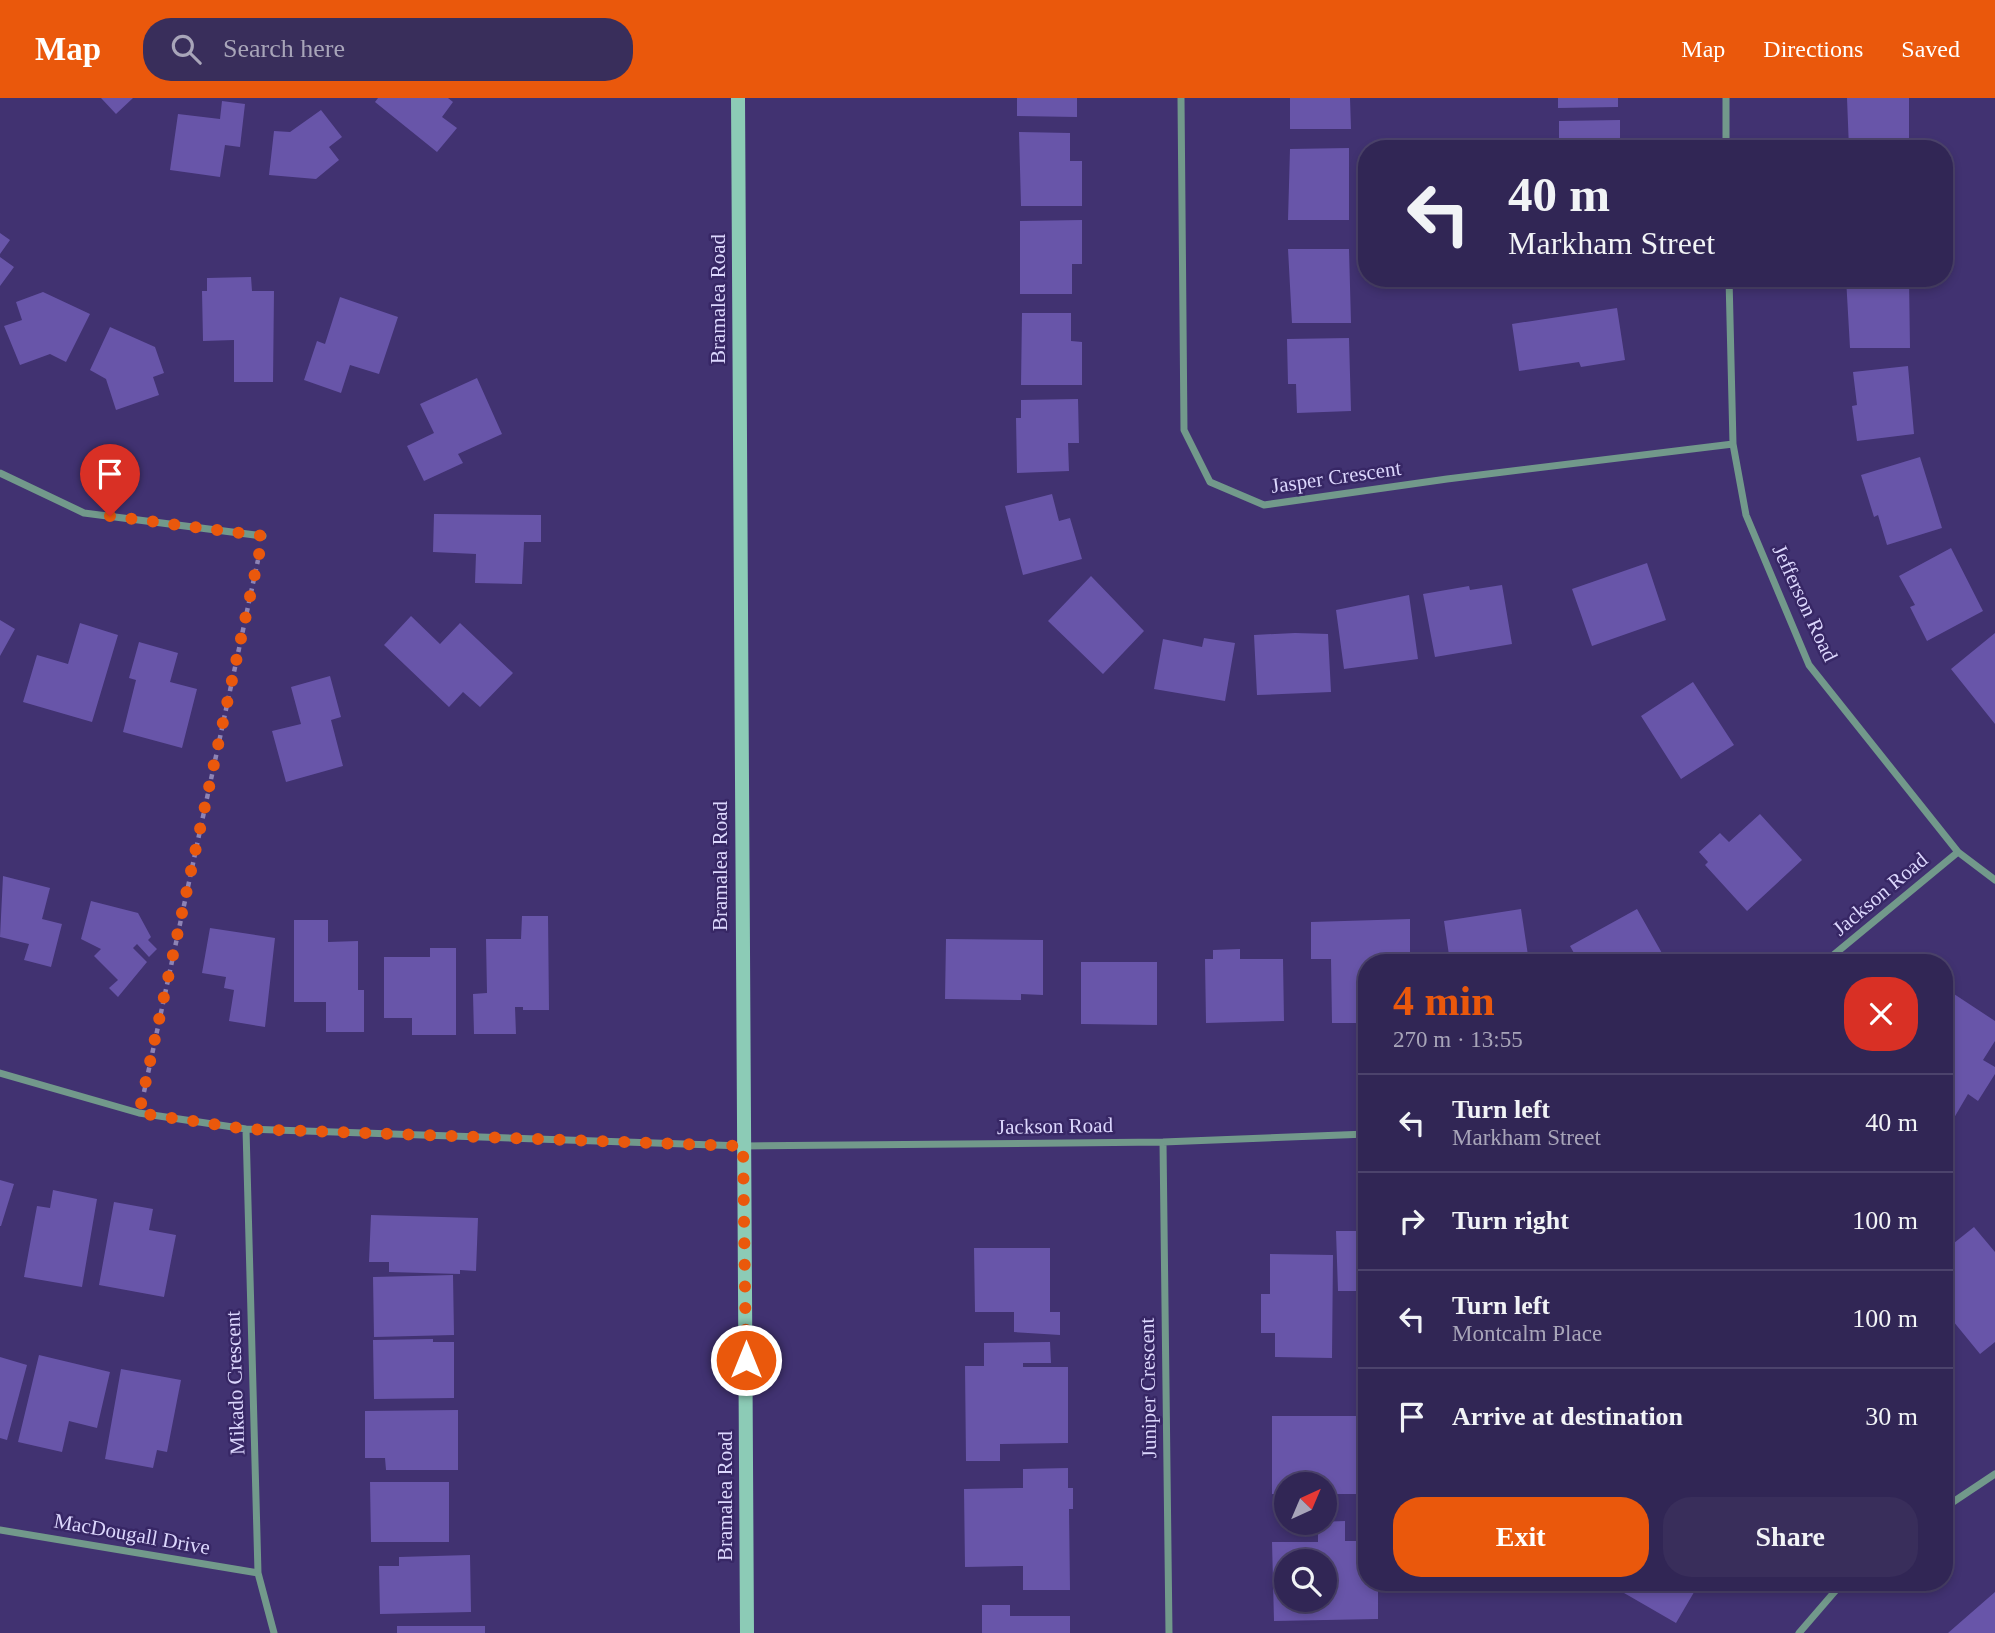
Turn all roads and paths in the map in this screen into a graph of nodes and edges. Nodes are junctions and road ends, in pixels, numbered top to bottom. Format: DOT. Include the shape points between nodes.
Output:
graph roads {
  1 [pos="738,98"];
  2 [pos="1181,98"];
  3 [pos="1726,98"];
  4 [pos="1726,140"];
  5 [pos="1729,287"];
  6 [pos="1734,444"];
  7 [pos="0,473"];
  8 [pos="263,536"];
  9 [pos="1958,852"];
  10 [pos="1995,880"];
  11 [pos="1835,954"];
  12 [pos="0,1073"];
  13 [pos="139,1113"];
  14 [pos="246,1129"];
  15 [pos="1358,1134"];
  16 [pos="1163,1142"];
  17 [pos="743,1146"];
  18 [pos="1995,1474"];
  19 [pos="1953,1502"];
  20 [pos="0,1530"];
  21 [pos="258,1573"];
  22 [pos="1835,1591"];
  23 [pos="274,1633"];
  24 [pos="747,1633"];
  25 [pos="1169,1633"];
  26 [pos="1799,1633"];
  1 -- 17 [label="main road, Bramalea Road"];
  2 -- 6 [label="street, Jasper Crescent" via="1184,430 1210,482 1264,505"];
  3 -- 4 [label="street"];
  5 -- 6 [label="street, Jefferson Road"];
  6 -- 9 [label="street, Jefferson Road" via="1746,514 1810,665"];
  7 -- 8 [label="street" via="84,513"];
  8 -- 13 [label="path"];
  9 -- 10 [label="street, Jefferson Road"];
  9 -- 11 [label="street, Jackson Road"];
  12 -- 13 [label="street, Jackson Road"];
  13 -- 14 [label="street, Jackson Road"];
  14 -- 17 [label="street, Jackson Road"];
  14 -- 21 [label="street, Mikado Crescent"];
  15 -- 16 [label="street, Jackson Road"];
  16 -- 17 [label="street, Jackson Road"];
  16 -- 25 [label="street, Juniper Crescent"];
  17 -- 24 [label="main road, Bramalea Road"];
  18 -- 19 [label="street"];
  20 -- 21 [label="street, MacDougall Drive"];
  21 -- 23 [label="street, Mikado Crescent"];
  22 -- 26 [label="street"];
}
